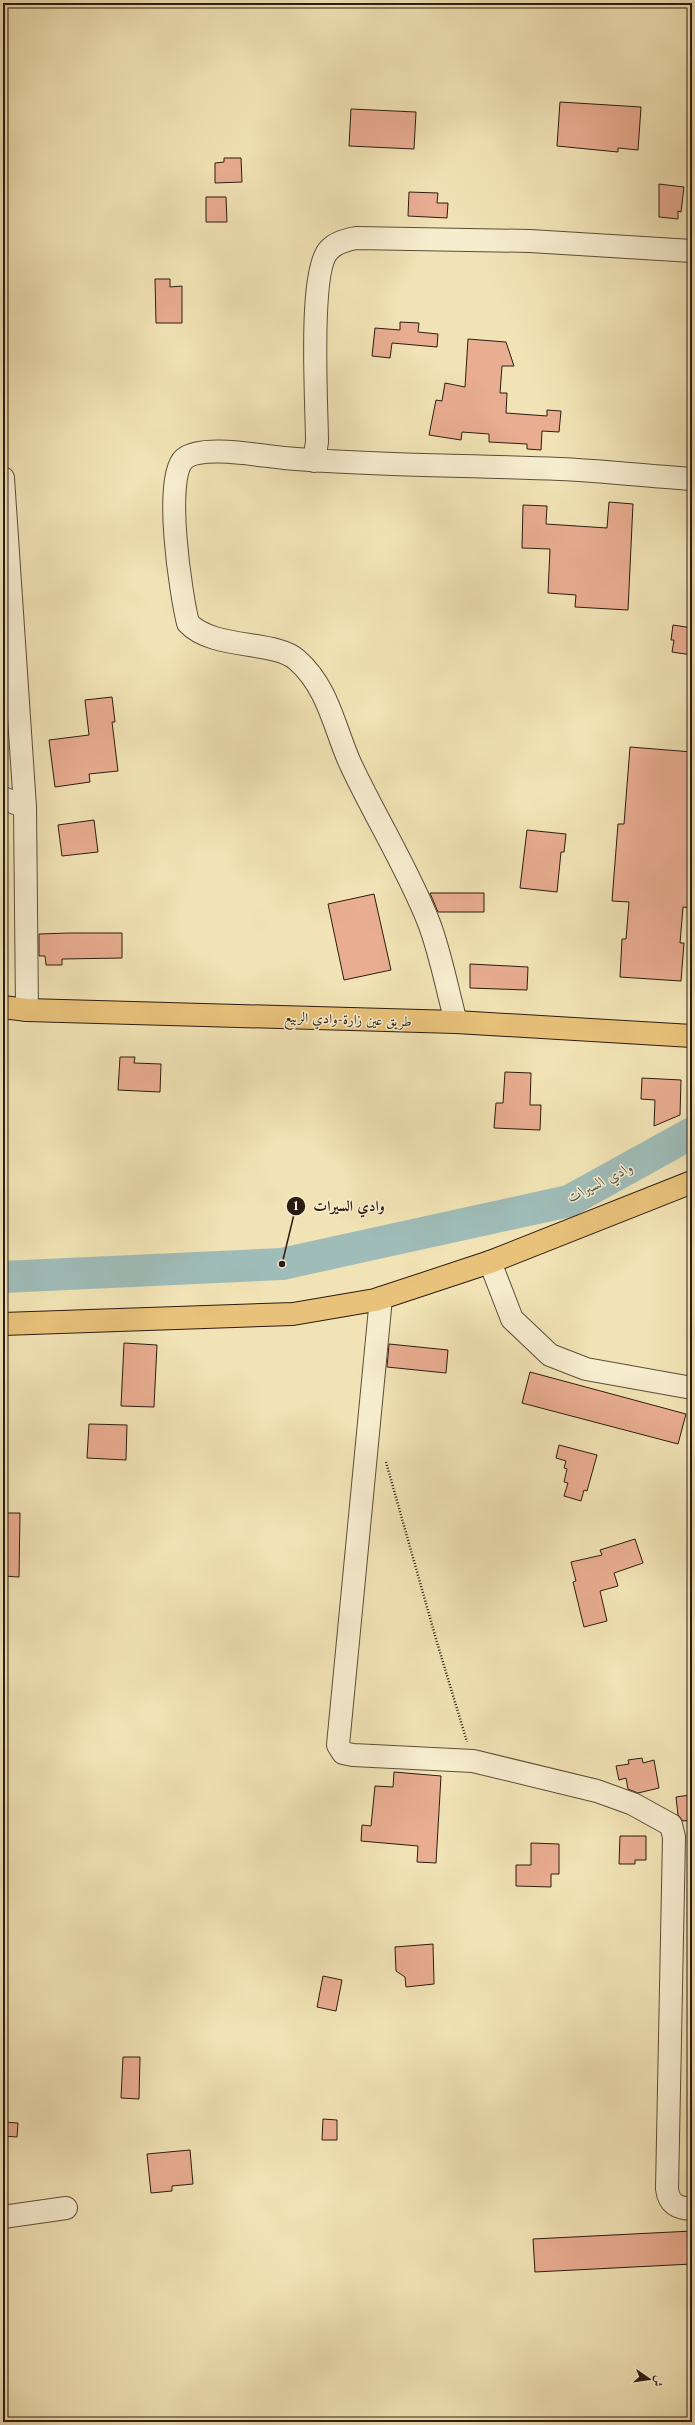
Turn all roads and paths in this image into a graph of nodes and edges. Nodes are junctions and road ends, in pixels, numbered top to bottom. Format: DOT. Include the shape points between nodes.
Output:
graph roads {
  1 [pos="692,251"];
  2 [pos="314,461"];
  3 [pos="3,478"];
  4 [pos="692,479"];
  5 [pos="3,798"];
  6 [pos="25,807"];
  7 [pos="3,1007"];
  8 [pos="27,1010"];
  9 [pos="456,1022"];
  10 [pos="692,1036"];
  11 [pos="692,1182"];
  12 [pos="490,1262"];
  13 [pos="381,1298"];
  14 [pos="3,1324"];
  15 [pos="692,1388"];
  16 [pos="384,1455"];
  17 [pos="473,1762"];
  18 [pos="66,2208"];
  19 [pos="692,2209"];
  20 [pos="3,2217"];
  1 -- 2 [label="street" via="530,241 356,238 341,242 329,249 318,276 317,442"];
  2 -- 4 [label="street" via="561,469"];
  2 -- 9 [label="street" via="205,451 184,460 174,483 175,534 188,623 193,629 210,636 244,646 276,651 295,658 309,670 320,685 371,808 391,841 429,923"];
  3 -- 6 [label="street"];
  5 -- 6 [label="street"];
  6 -- 8 [label="street"];
  7 -- 8 [label="main road, طريق عين زارة-وادي الربيع"];
  8 -- 9 [label="main road, طريق عين زارة-وادي الربيع"];
  9 -- 10 [label="main road, طريق عين زارة-وادي الربيع"];
  11 -- 12 [label="main road"];
  12 -- 13 [label="main road"];
  12 -- 15 [label="street" via="512,1319 550,1355 586,1369"];
  13 -- 14 [label="main road" via="332,1309 293,1314"];
  13 -- 17 [label="street" via="338,1745 343,1753 353,1755"];
  16 -- 17 [label="path"];
  17 -- 19 [label="street" via="597,1791 633,1804 672,1825 674,1837 667,2189 673,2204"];
  18 -- 20 [label="street"];
}
